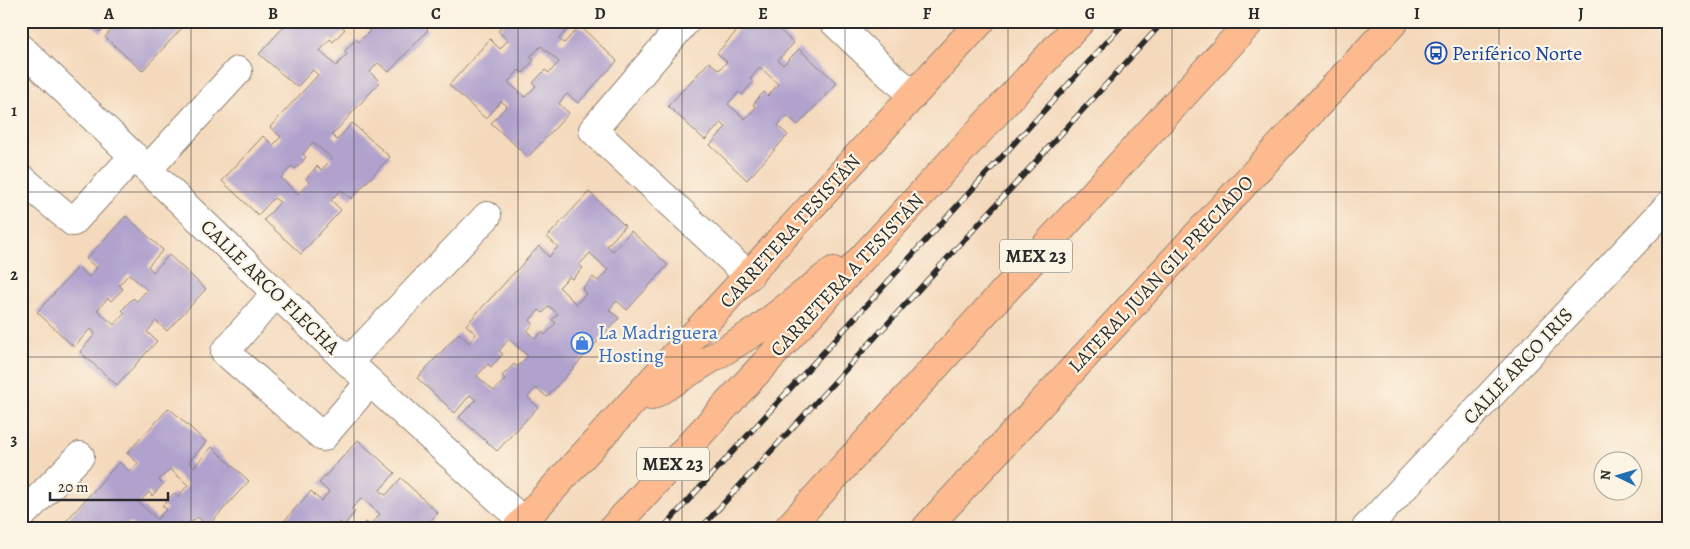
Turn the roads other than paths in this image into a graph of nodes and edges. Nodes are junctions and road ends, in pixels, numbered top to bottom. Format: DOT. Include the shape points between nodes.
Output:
graph roads {
  1 [pos="686,21"];
  2 [pos="833,21"];
  3 [pos="980,21"];
  4 [pos="1081,21"];
  5 [pos="1251,21"];
  6 [pos="1395,21"];
  7 [pos="21,48"];
  8 [pos="238,71"];
  9 [pos="913,94"];
  10 [pos="141,163"];
  11 [pos="21,178"];
  12 [pos="1669,205"];
  13 [pos="487,216"];
  14 [pos="885,233"];
  15 [pos="748,276"];
  16 [pos="276,293"];
  17 [pos="348,362"];
  18 [pos="370,382"];
  19 [pos="621,415"];
  20 [pos="80,456"];
  21 [pos="822,491"];
  22 [pos="21,516"];
  23 [pos="520,525"];
  24 [pos="613,528"];
  25 [pos="788,528"];
  26 [pos="800,528"];
  27 [pos="926,528"];
  28 [pos="1366,528"];
  1 -- 15 [label="street" via="593,130"];
  2 -- 9 [label="street"];
  3 -- 9 [label="main road, CARRETERA TESISTÁN"];
  4 -- 14 [label="main road, CARRETERA A TESISTÁN / MEX 23"];
  5 -- 21 [label="main road, MEX 23"];
  6 -- 27 [label="main road, LATERAL JUAN GIL PRECIADO"];
  7 -- 10 [label="street, CALLE ARCO FLECHA"];
  8 -- 10 [label="street"];
  9 -- 15 [label="main road, CARRETERA TESISTÁN"];
  10 -- 11 [label="street" via="73,222"];
  10 -- 16 [label="street, CALLE ARCO FLECHA"];
  12 -- 28 [label="street, CALLE ARCO IRIS"];
  13 -- 17 [label="street"];
  14 -- 19 [label="main road" via="759,329"];
  14 -- 24 [label="main road, CARRETERA A TESISTÁN / MEX 23"];
  15 -- 19 [label="main road, CARRETERA TESISTÁN"];
  16 -- 17 [label="street, CALLE ARCO FLECHA"];
  16 -- 18 [label="street" via="225,352 323,436"];
  17 -- 18 [label="street, CALLE ARCO FLECHA"];
  18 -- 23 [label="street, CALLE ARCO FLECHA"];
  19 -- 23 [label="main road, CARRETERA TESISTÁN"];
  20 -- 22 [label="street"];
  21 -- 25 [label="main road, MEX 23"];
  21 -- 26 [label="main road"];
}
